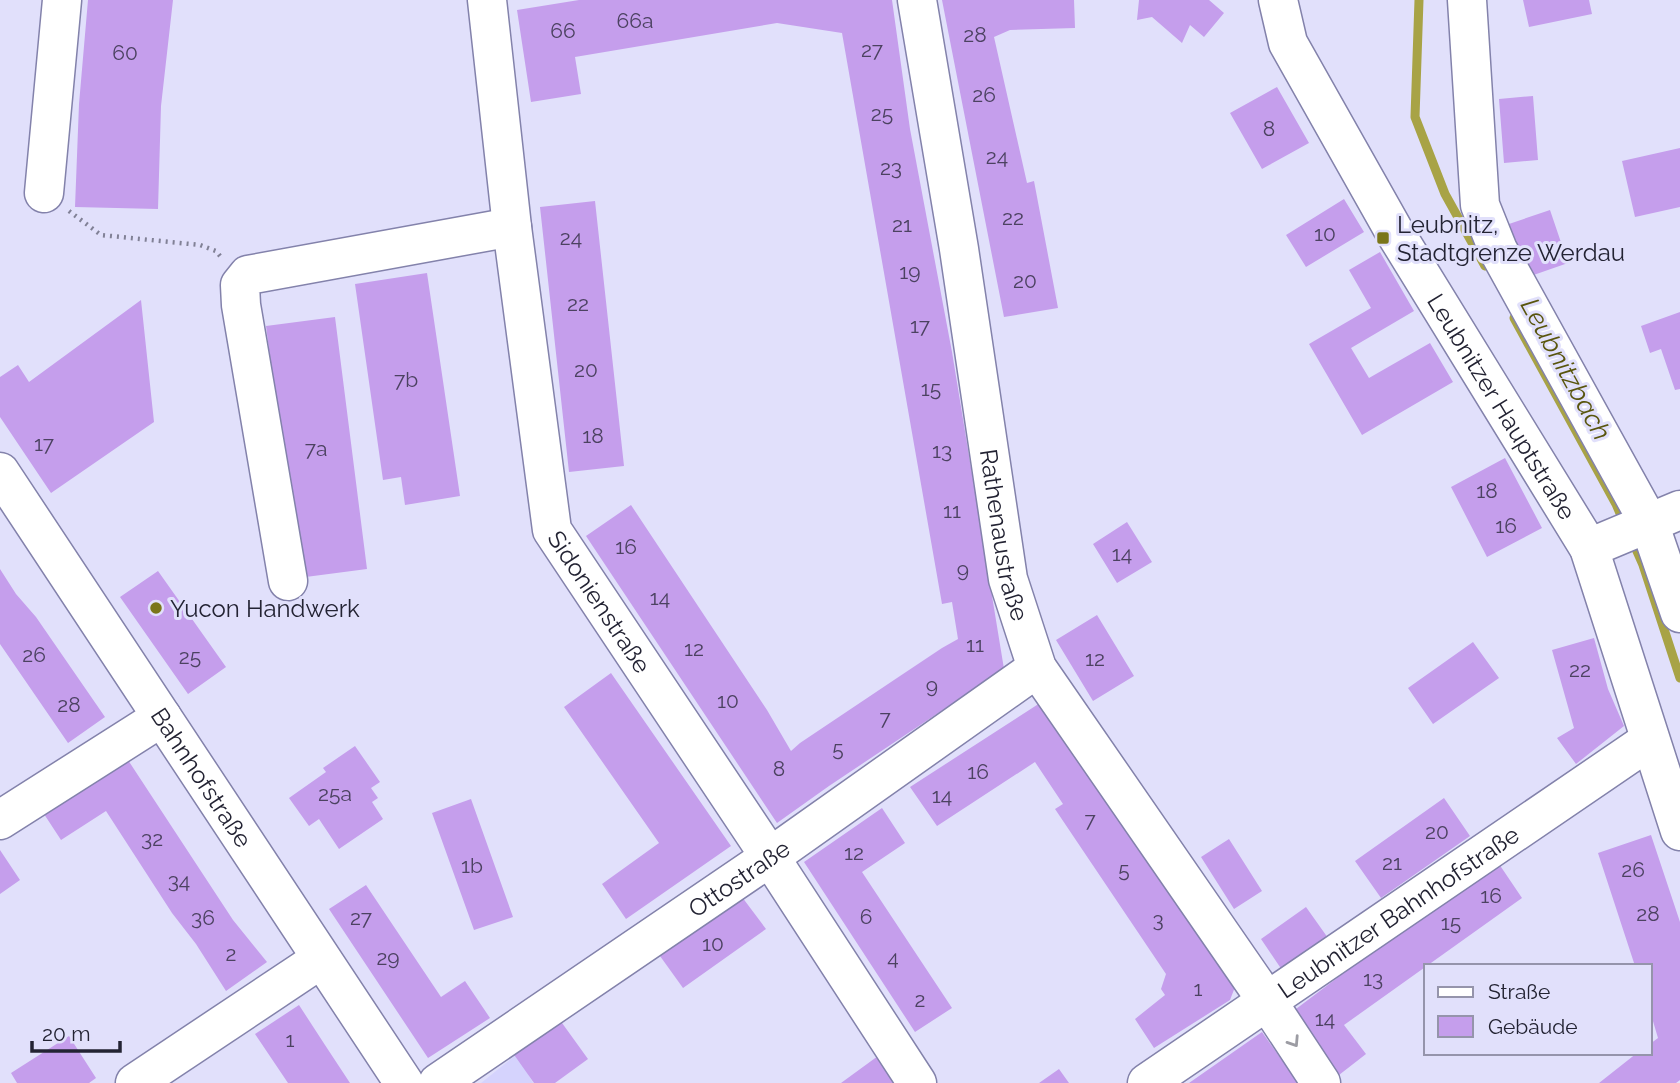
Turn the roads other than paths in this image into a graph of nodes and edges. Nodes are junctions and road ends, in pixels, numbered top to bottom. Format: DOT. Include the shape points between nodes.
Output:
graph roads {
  1 [pos="62,0"];
  2 [pos="487,0"];
  3 [pos="917,0"];
  4 [pos="1278,0"];
  5 [pos="1467,0"];
  6 [pos="44,193"];
  7 [pos="512,227"];
  8 [pos="3,483"];
  9 [pos="1634,529"];
  10 [pos="288,581"];
  11 [pos="1680,613"];
  12 [pos="1037,668"];
  13 [pos="162,717"];
  14 [pos="1650,740"];
  15 [pos="0,820"];
  16 [pos="1680,831"];
  17 [pos="770,857"];
  18 [pos="321,959"];
  19 [pos="1267,1001"];
  20 [pos="135,1083"];
  21 [pos="404,1083"];
  22 [pos="438,1083"];
  23 [pos="917,1083"];
  24 [pos="1147,1083"];
  25 [pos="1321,1083"];
  1 -- 6 [label="street"];
  2 -- 7 [label="street, Sidonienstraße"];
  3 -- 12 [label="street, Rathenaustraße" via="1009,579"];
  4 -- 9 [label="street, Leubnitzer Hauptstraße" via="1288,44 1402,245"];
  5 -- 9 [label="street, Leubnitzer Hauptstraße" via="1480,205"];
  7 -- 10 [label="street" via="248,275 240,285"];
  7 -- 17 [label="street, Sidonienstraße" via="552,530"];
  8 -- 13 [label="street, Bahnhofstraße"];
  9 -- 11 [label="street, Leubnitzer Hauptstraße"];
  9 -- 14 [label="street, Leubnitzer Hauptstraße"];
  12 -- 17 [label="street, Ottostraße"];
  12 -- 19 [label="street, Rathenaustraße"];
  13 -- 15 [label="street"];
  13 -- 18 [label="street, Bahnhofstraße"];
  14 -- 16 [label="street, Leubnitzer Hauptstraße"];
  14 -- 19 [label="street, Leubnitzer Bahnhofstraße"];
  17 -- 22 [label="street, Ottostraße"];
  17 -- 23 [label="street, Sidonienstraße"];
  18 -- 20 [label="street"];
  18 -- 21 [label="street, Bahnhofstraße"];
  19 -- 24 [label="street, Leubnitzer Bahnhofstraße"];
  19 -- 25 [label="street, Rathenaustraße, one-way"];
}
